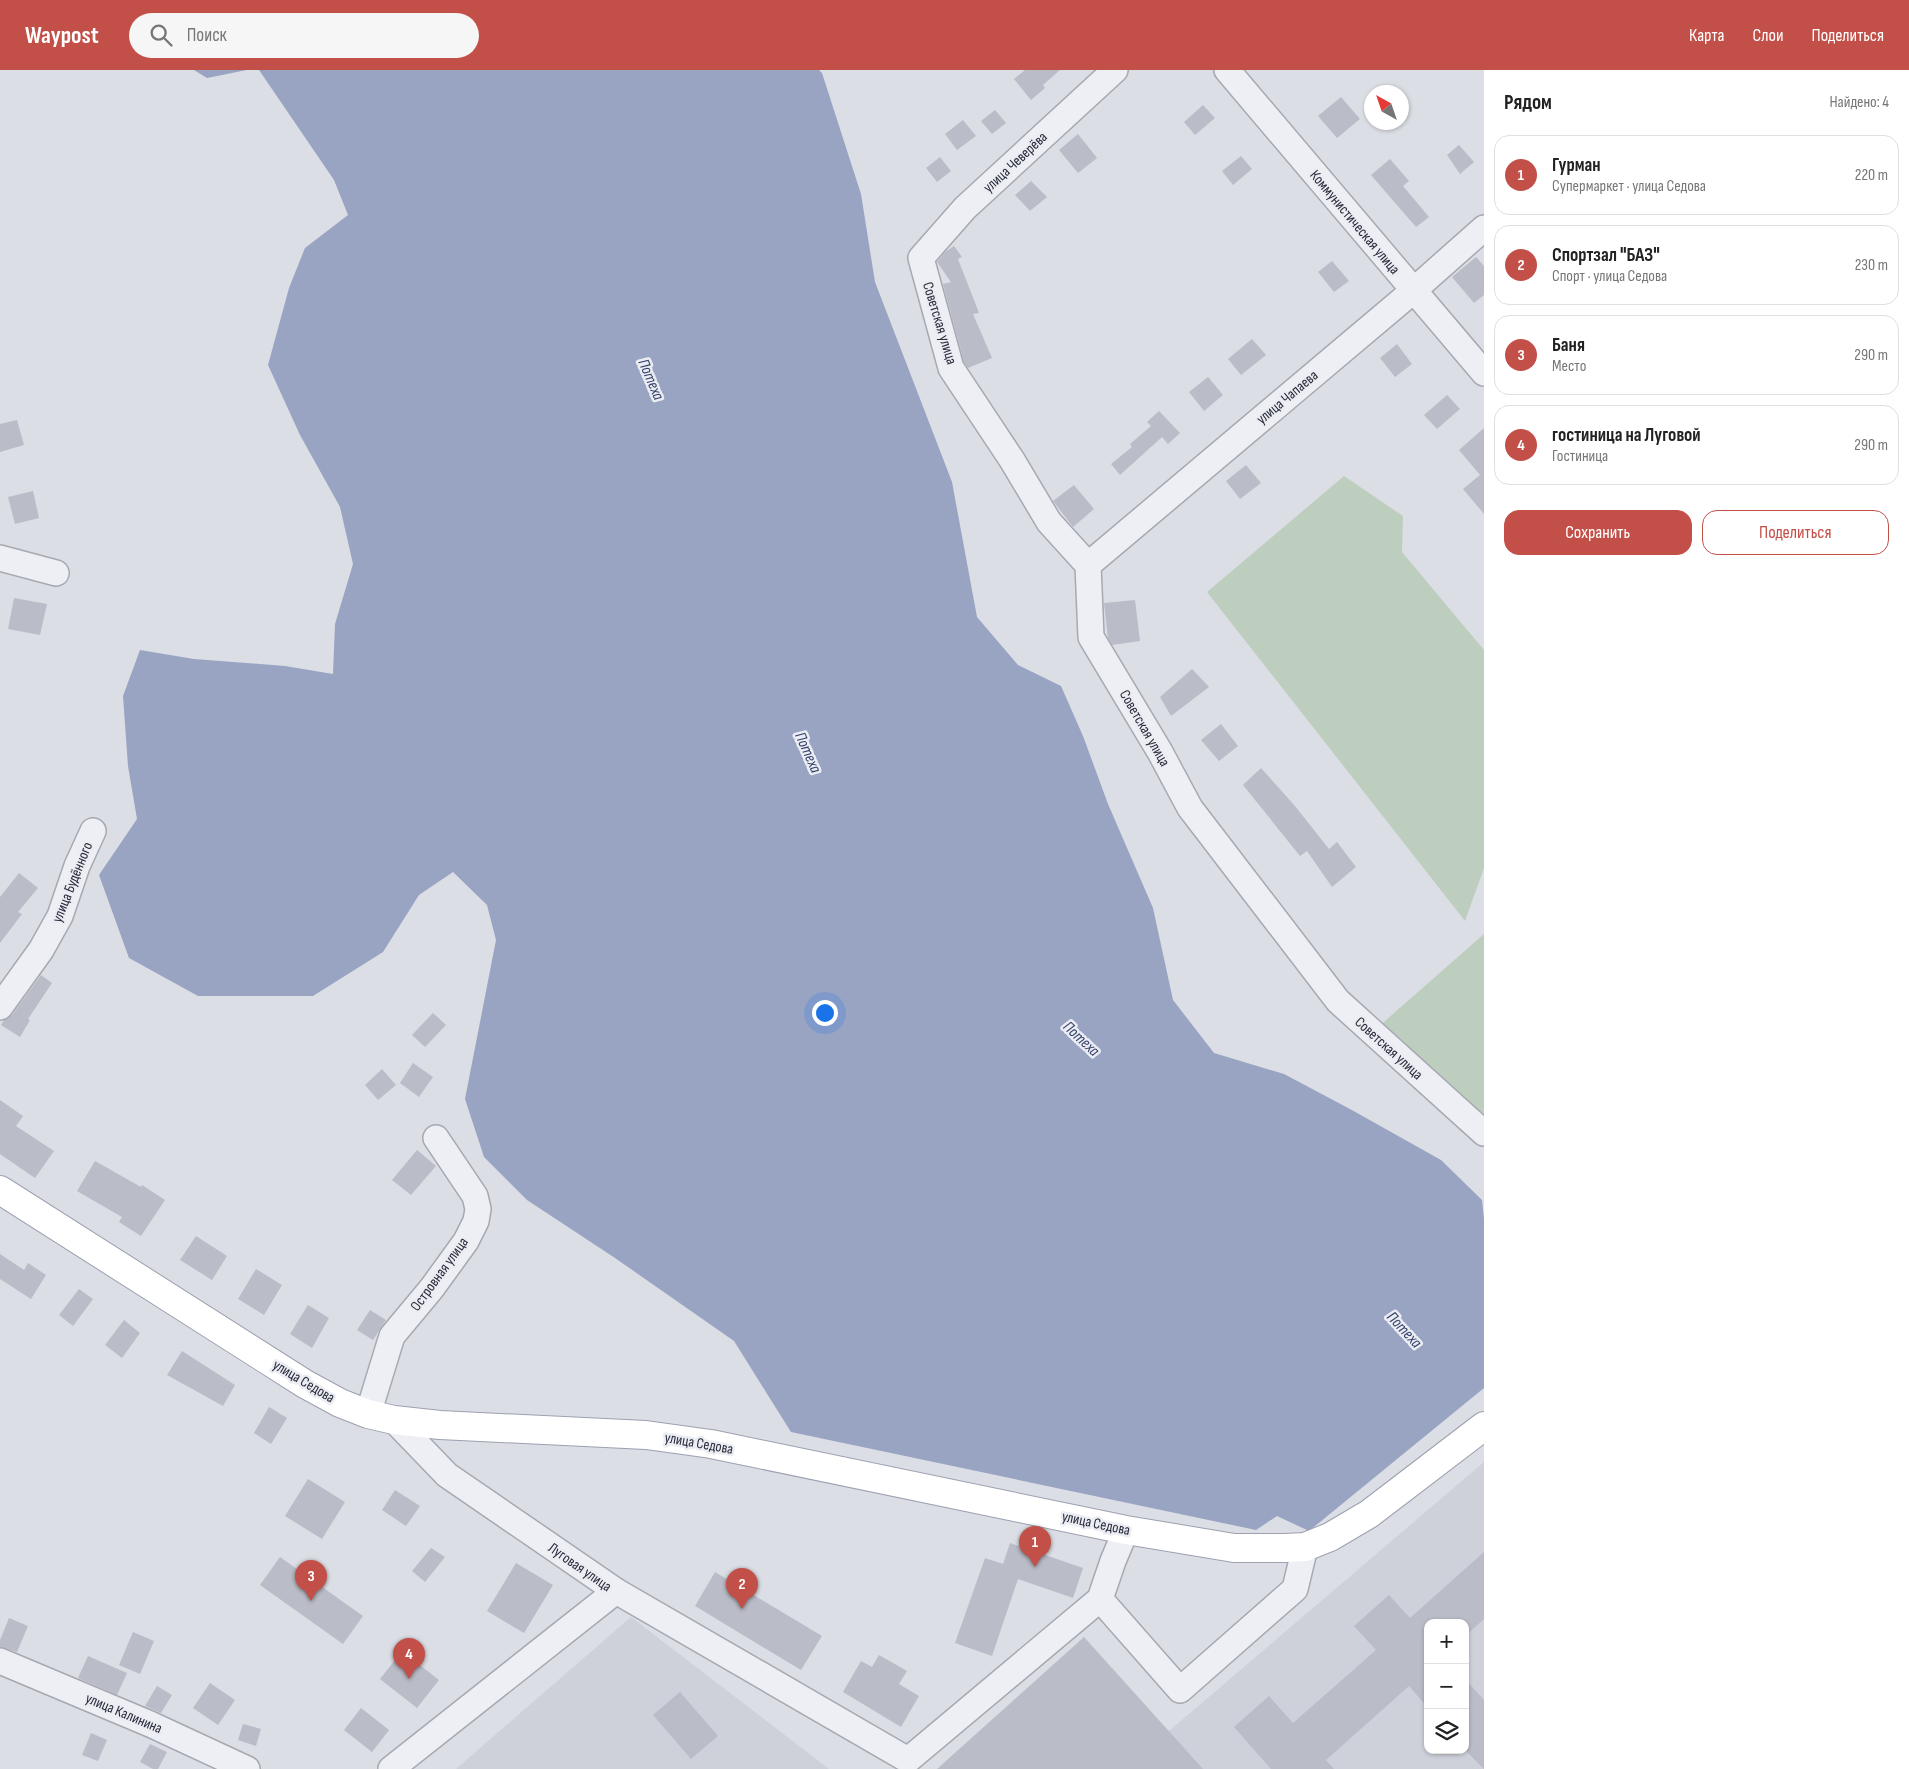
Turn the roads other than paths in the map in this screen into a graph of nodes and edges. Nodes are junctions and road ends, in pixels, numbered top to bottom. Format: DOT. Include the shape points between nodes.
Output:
graph roads {
  1 [pos="1115,70"];
  2 [pos="1227,70"];
  3 [pos="1484,228"];
  4 [pos="921,258"];
  5 [pos="1413,291"];
  6 [pos="1484,373"];
  7 [pos="0,558"];
  8 [pos="1088,565"];
  9 [pos="56,573"];
  10 [pos="93,831"];
  11 [pos="0,1007"];
  12 [pos="1484,1134"];
  13 [pos="436,1138"];
  14 [pos="0,1190"];
  15 [pos="381,1417"];
  16 [pos="1484,1426"];
  17 [pos="1126,1530"];
  18 [pos="1305,1547"];
  19 [pos="616,1591"];
  20 [pos="1100,1599"];
  21 [pos="0,1661"];
  22 [pos="247,1769"];
  23 [pos="391,1769"];
  1 -- 4 [label="street, улица Чеверёва" via="966,208"];
  2 -- 5 [label="street, Коммунистическая улица"];
  3 -- 5 [label="street, улица Чапаева"];
  4 -- 8 [label="street, Советская улица" via="951,368 1049,522"];
  5 -- 6 [label="street, Коммунистическая улица"];
  5 -- 8 [label="street, улица Чапаева"];
  7 -- 9 [label="street"];
  8 -- 12 [label="street, Советская улица" via="1091,637 1190,808 1338,1001"];
  10 -- 11 [label="street, улица Будённого" via="60,916 41,950"];
  13 -- 15 [label="street, Островная улица" via="475,1196 476,1221 466,1241 432,1288 392,1336"];
  14 -- 15 [label="main road, улица Седова" via="306,1384 340,1403"];
  15 -- 17 [label="main road, улица Седова" via="440,1425 646,1434 711,1444"];
  15 -- 19 [label="street, Луговая улица" via="447,1475"];
  16 -- 18 [label="main road, улица Седова" via="1369,1514 1330,1537"];
  17 -- 18 [label="main road, улица Седова" via="1234,1548"];
  17 -- 20 [label="street"];
  18 -- 20 [label="street" via="1295,1589 1180,1690"];
  19 -- 20 [label="street" via="908,1760"];
  19 -- 23 [label="street, Луговая улица"];
  21 -- 22 [label="street, улица Калинина"];
}
